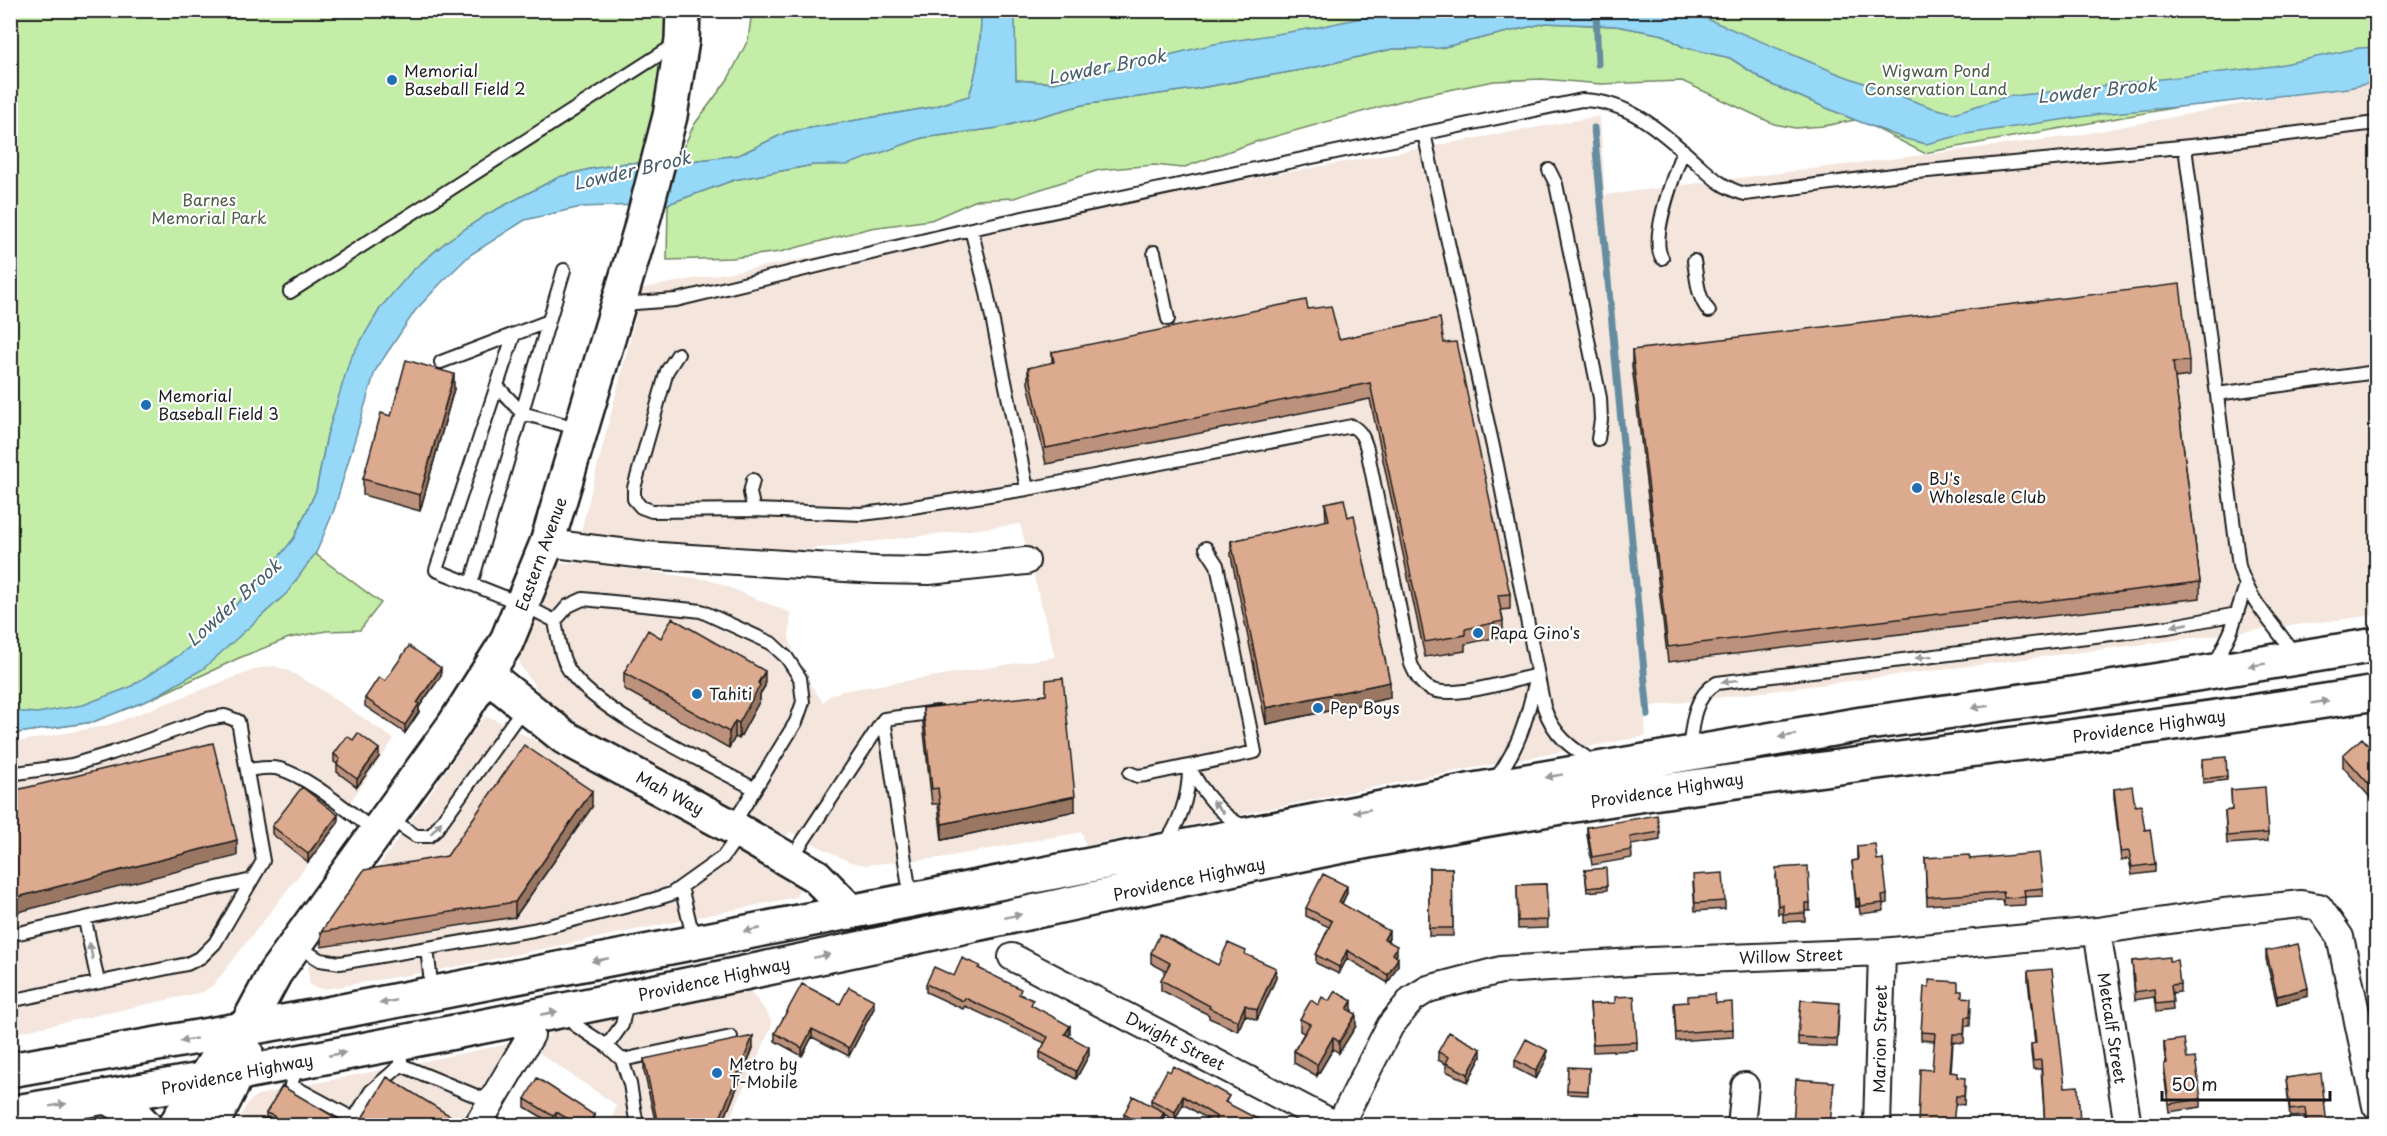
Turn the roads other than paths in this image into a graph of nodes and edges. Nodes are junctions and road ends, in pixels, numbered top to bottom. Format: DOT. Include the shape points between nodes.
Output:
graph roads {
  1 [pos="682,25"];
  2 [pos="2376,123"];
  3 [pos="1424,133"];
  4 [pos="2185,147"];
  5 [pos="1683,150"];
  6 [pos="1549,170"];
  7 [pos="970,229"];
  8 [pos="1154,252"];
  9 [pos="1662,258"];
  10 [pos="1694,261"];
  11 [pos="564,270"];
  12 [pos="290,292"];
  13 [pos="618,304"];
  14 [pos="1709,311"];
  15 [pos="1168,319"];
  16 [pos="549,321"];
  17 [pos="514,334"];
  18 [pos="678,354"];
  19 [pos="441,362"];
  20 [pos="2376,372"];
  21 [pos="497,386"];
  22 [pos="2217,394"];
  23 [pos="522,413"];
  24 [pos="581,429"];
  25 [pos="1598,439"];
  26 [pos="753,480"];
  27 [pos="1027,489"];
  28 [pos="754,510"];
  29 [pos="547,543"];
  30 [pos="1206,548"];
  31 [pos="1026,561"];
  32 [pos="471,584"];
  33 [pos="2246,585"];
  34 [pos="524,605"];
  35 [pos="2237,614"];
  36 [pos="555,621"];
  37 [pos="2376,645"];
  38 [pos="2296,659"];
  39 [pos="2211,672"];
  40 [pos="487,675"];
  41 [pos="1537,675"];
  42 [pos="2376,693"];
  43 [pos="524,707"];
  44 [pos="956,710"];
  45 [pos="884,719"];
  46 [pos="1689,752"];
  47 [pos="1189,766"];
  48 [pos="1602,768"];
  49 [pos="247,770"];
  50 [pos="1130,773"];
  51 [pos="10,774"];
  52 [pos="1490,787"];
  53 [pos="755,789"];
  54 [pos="382,824"];
  55 [pos="736,829"];
  56 [pos="1262,831"];
  57 [pos="1158,852"];
  58 [pos="790,860"];
  59 [pos="252,880"];
  60 [pos="681,887"];
  61 [pos="915,898"];
  62 [pos="851,912"];
  63 [pos="85,920"];
  64 [pos="2097,931"];
  65 [pos="10,935"];
  66 [pos="702,940"];
  67 [pos="295,944"];
  68 [pos="427,948"];
  69 [pos="1882,952"];
  70 [pos="1012,957"];
  71 [pos="98,982"];
  72 [pos="432,993"];
  73 [pos="627,998"];
  74 [pos="10,1001"];
  75 [pos="575,1025"];
  76 [pos="245,1029"];
  77 [pos="531,1035"];
  78 [pos="731,1037"];
  79 [pos="607,1046"];
  80 [pos="401,1054"];
  81 [pos="622,1060"];
  82 [pos="10,1070"];
  83 [pos="238,1073"];
  84 [pos="292,1080"];
  85 [pos="201,1081"];
  86 [pos="1745,1086"];
  87 [pos="106,1097"];
  88 [pos="491,1102"];
  89 [pos="2376,1106"];
  90 [pos="10,1113"];
  91 [pos="352,1122"];
  92 [pos="217,1123"];
  93 [pos="145,1125"];
  94 [pos="175,1125"];
  95 [pos="477,1125"];
  96 [pos="638,1125"];
  97 [pos="1339,1125"];
  98 [pos="1742,1125"];
  99 [pos="1877,1125"];
  100 [pos="2128,1125"];
  1 -- 12 [label="lane"];
  1 -- 13 [label="main road, Eastern Avenue" via="670,116"];
  2 -- 4 [label="lane"];
  3 -- 5 [label="lane" via="1582,100 1599,100 1639,116"];
  3 -- 7 [label="lane"];
  3 -- 41 [label="lane" via="1497,465"];
  4 -- 5 [label="lane" via="1917,172 1745,194 1729,190"];
  4 -- 22 [label="lane"];
  5 -- 9 [label="lane" via="1664,207 1658,244"];
  6 -- 25 [label="lane" via="1556,184 1600,398"];
  7 -- 13 [label="lane" via="676,300"];
  7 -- 27 [label="lane"];
  8 -- 15 [label="lane"];
  10 -- 14 [label="lane" via="1700,295"];
  11 -- 16 [label="lane"];
  13 -- 24 [label="main road, Eastern Avenue"];
  16 -- 17 [label="lane"];
  16 -- 23 [label="lane"];
  17 -- 19 [label="lane"];
  17 -- 21 [label="lane"];
  18 -- 28 [label="lane" via="668,371 651,425 634,499 641,507 663,512"];
  20 -- 22 [label="lane"];
  21 -- 23 [label="lane"];
  21 -- 32 [label="lane" via="436,570"];
  22 -- 33 [label="lane" via="2239,566"];
  23 -- 24 [label="lane"];
  23 -- 32 [label="lane"];
  24 -- 29 [label="main road, Eastern Avenue"];
  26 -- 28 [label="lane" via="750,494"];
  27 -- 28 [label="lane" via="862,514"];
  27 -- 41 [label="lane" via="1352,426 1367,449 1411,664 1417,677 1427,688 1444,693"];
  29 -- 31 [label="street" via="645,555 876,570 929,571"];
  29 -- 34 [label="main road, Eastern Avenue"];
  30 -- 47 [label="lane" via="1217,565 1255,752"];
  32 -- 34 [label="lane"];
  33 -- 35 [label="lane"];
  33 -- 38 [label="lane"];
  34 -- 36 [label="lane"];
  34 -- 40 [label="main road, Eastern Avenue"];
  35 -- 39 [label="lane"];
  35 -- 46 [label="lane, one-way" via="2168,627 1717,683 1706,688 1696,707"];
  36 -- 53 [label="lane" via="565,663 594,694 630,720"];
  36 -- 53 [label="lane" via="568,606 583,599 682,608 701,611 771,643 788,658 800,678 803,702 796,722"];
  37 -- 38 [label="main road, Providence Highway"];
  38 -- 39 [label="main road, Providence Highway, one-way"];
  39 -- 46 [label="main road, Providence Highway, one-way"];
  40 -- 43 [label="main road, Mah Way"];
  40 -- 54 [label="main road, Eastern Avenue"];
  41 -- 48 [label="lane" via="1555,732"];
  41 -- 52 [label="lane" via="1525,726"];
  73 -- 42 [label="main road, Providence Highway, one-way" via="1321,850 1524,813 1727,781"];
  54 -- 43 [label="lane, one-way" via="416,836 429,836"];
  43 -- 55 [label="main road, Mah Way" via="564,737"];
  44 -- 45 [label="lane"];
  45 -- 58 [label="lane"];
  45 -- 61 [label="lane" via="908,881"];
  46 -- 48 [label="main road, Providence Highway"];
  47 -- 50 [label="lane" via="1146,775"];
  56 -- 47 [label="lane, one-way" via="1225,814"];
  47 -- 57 [label="lane" via="1189,783 1176,825"];
  48 -- 52 [label="main road, Providence Highway, one-way"];
  49 -- 51 [label="lane" via="238,721 225,716 72,765"];
  49 -- 54 [label="lane" via="279,769 294,775"];
  49 -- 59 [label="lane" via="263,861"];
  52 -- 56 [label="main road, Providence Highway, one-way"];
  53 -- 55 [label="lane"];
  54 -- 67 [label="main road, Eastern Avenue"];
  55 -- 58 [label="main road, Mah Way"];
  55 -- 60 [label="lane" via="731,849"];
  56 -- 57 [label="main road, Providence Highway"];
  57 -- 61 [label="main road, Providence Highway"];
  58 -- 62 [label="main road, Mah Way" via="816,876"];
  59 -- 63 [label="lane"];
  59 -- 71 [label="lane" via="215,943 201,957 187,964"];
  60 -- 66 [label="lane" via="690,924"];
  60 -- 68 [label="lane" via="652,900 559,924"];
  61 -- 62 [label="main road, Providence Highway"];
  62 -- 66 [label="main road, Providence Highway, one-way"];
  63 -- 65 [label="lane"];
  71 -- 63 [label="lane, one-way"];
  64 -- 69 [label="street, Willow Street"];
  64 -- 89 [label="street, Willow Street" via="2301,904 2319,907 2340,937"];
  64 -- 100 [label="street, Metcalf Street"];
  66 -- 72 [label="main road, Providence Highway, one-way"];
  67 -- 68 [label="lane" via="332,963"];
  67 -- 76 [label="main road, Eastern Avenue"];
  68 -- 72 [label="lane"];
  69 -- 97 [label="street, Willow Street" via="1501,970 1428,989 1412,999 1390,1026"];
  69 -- 99 [label="street, Marion Street"];
  70 -- 97 [label="street, Dwight Street"];
  71 -- 74 [label="lane"];
  72 -- 76 [label="main road, Providence Highway, one-way"];
  73 -- 79 [label="lane" via="622,1025"];
  80 -- 73 [label="main road, Providence Highway, one-way"];
  75 -- 79 [label="lane"];
  76 -- 82 [label="main road, one-way"];
  76 -- 83 [label="main road, Eastern Avenue" via="245,1059"];
  76 -- 85 [label="main road, Eastern Avenue" via="225,1047"];
  77 -- 88 [label="street"];
  78 -- 81 [label="lane"];
  79 -- 81 [label="lane"];
  84 -- 80 [label="main road, Providence Highway, one-way"];
  80 -- 88 [label="lane"];
  80 -- 91 [label="lane"];
  81 -- 96 [label="lane"];
  83 -- 84 [label="main road, Providence Highway"];
  83 -- 85 [label="main road, Providence Highway"];
  83 -- 92 [label="main road, Eastern Avenue"];
  84 -- 91 [label="lane" via="305,1098"];
  85 -- 87 [label="main road, Providence Highway"];
  85 -- 94 [label="main road, Eastern Avenue"];
  86 -- 98 [label="street"];
  90 -- 87 [label="main road, Providence Highway, one-way"];
  87 -- 93 [label="main road" via="128,1108"];
  88 -- 95 [label="street"];
}
